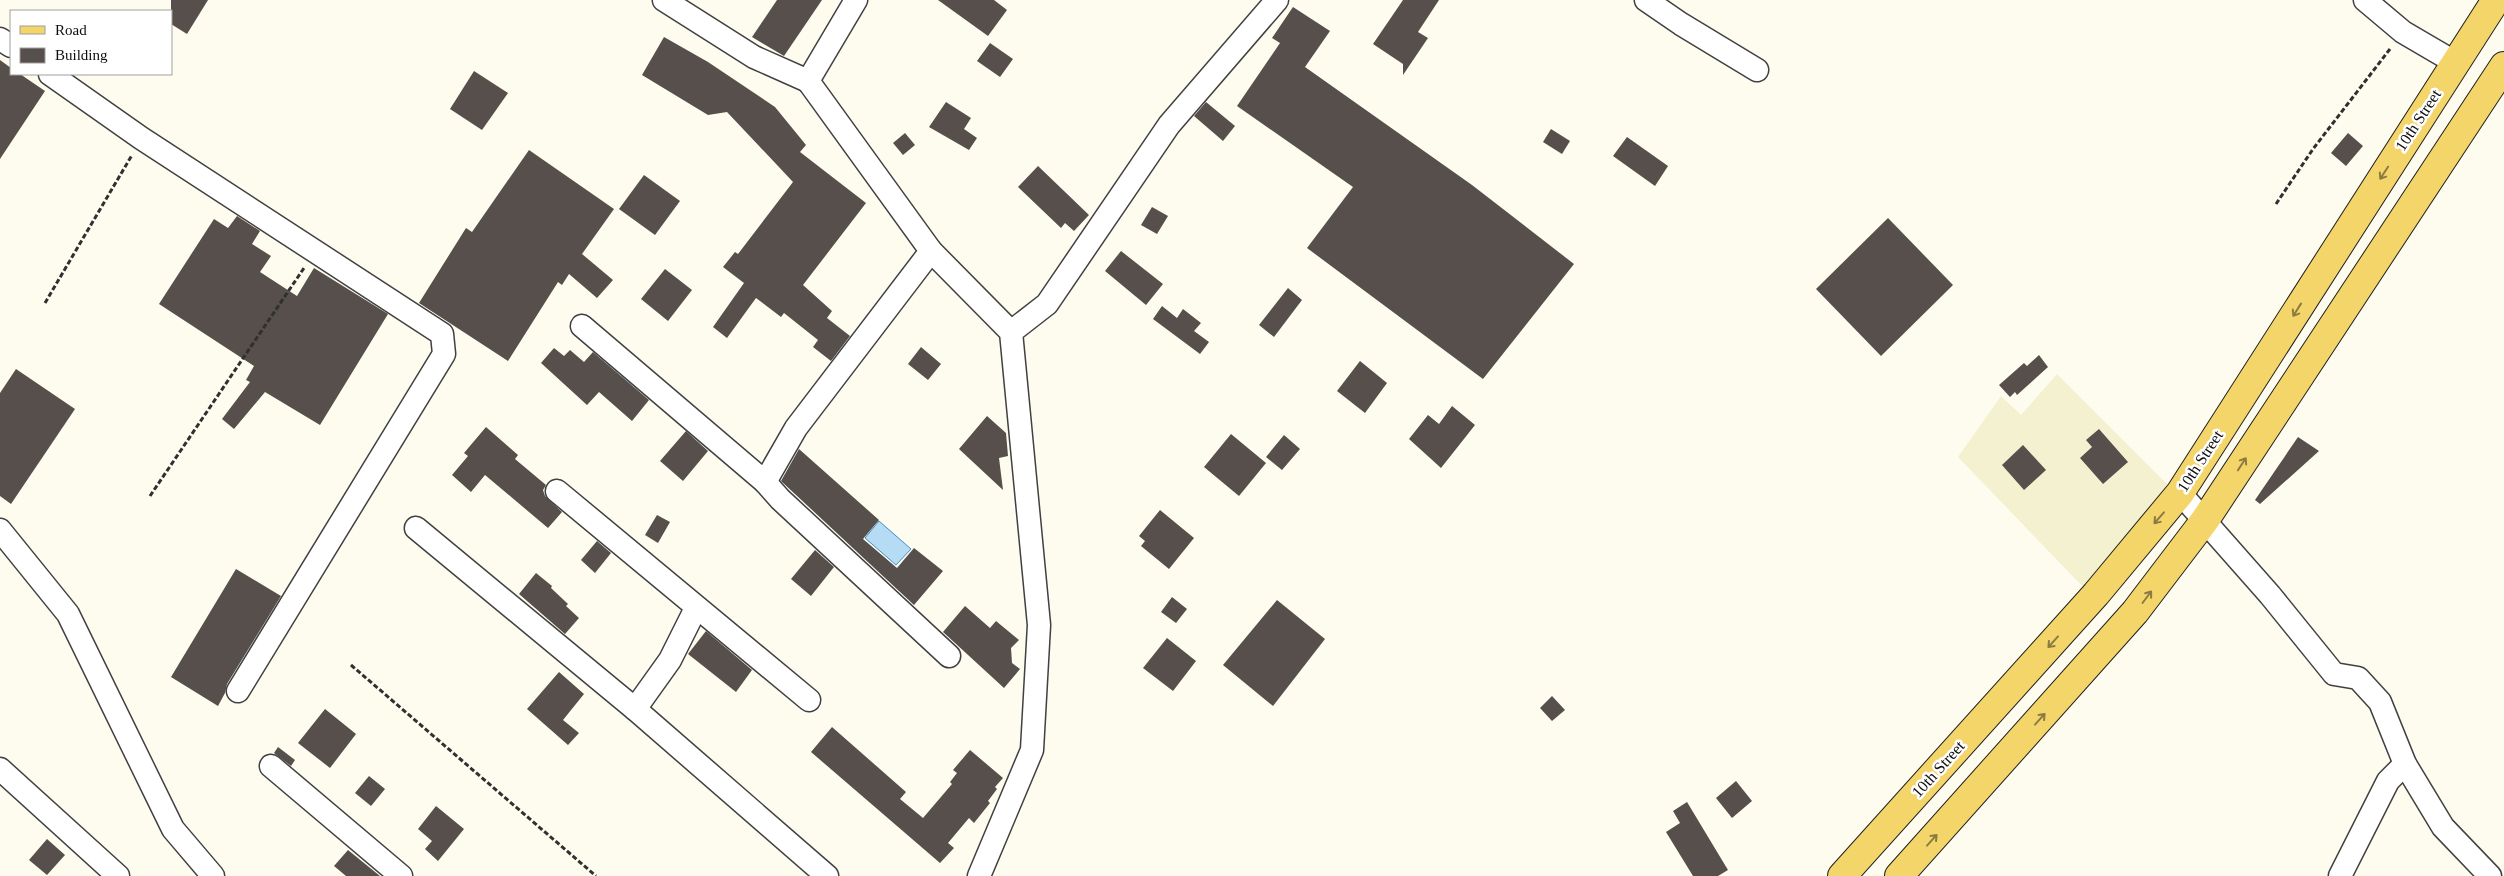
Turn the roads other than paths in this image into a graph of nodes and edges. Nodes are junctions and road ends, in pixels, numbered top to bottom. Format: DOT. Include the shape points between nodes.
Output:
graph roads {
  1 [pos="664,0"];
  2 [pos="856,0"];
  3 [pos="1277,0"];
  4 [pos="1646,0"];
  5 [pos="2365,0"];
  6 [pos="2496,0"];
  7 [pos="2456,63"];
  8 [pos="1757,70"];
  9 [pos="51,75"];
  10 [pos="808,80"];
  11 [pos="2500,84"];
  12 [pos="931,251"];
  13 [pos="582,326"];
  14 [pos="1011,332"];
  15 [pos="765,482"];
  16 [pos="557,492"];
  17 [pos="2180,493"];
  18 [pos="2205,520"];
  19 [pos="416,528"];
  20 [pos="0,530"];
  21 [pos="696,608"];
  22 [pos="949,656"];
  23 [pos="238,690"];
  24 [pos="809,700"];
  25 [pos="635,709"];
  26 [pos="2405,764"];
  27 [pos="271,766"];
  28 [pos="0,769"];
  29 [pos="118,876"];
  30 [pos="213,876"];
  31 [pos="401,876"];
  32 [pos="827,876"];
  33 [pos="980,876"];
  34 [pos="1842,876"];
  35 [pos="1899,876"];
  36 [pos="2340,876"];
  37 [pos="2490,876"];
  1 -- 10 [label="street" via="754,57"];
  2 -- 10 [label="street"];
  3 -- 14 [label="street" via="1169,125 1047,304"];
  4 -- 8 [label="street"];
  5 -- 7 [label="street" via="2403,32"];
  6 -- 7 [label="main road, 10th Street"];
  7 -- 17 [label="main road, 10th Street, one-way"];
  9 -- 23 [label="street" via="141,138 442,334 444,354"];
  10 -- 12 [label="street"];
  18 -- 11 [label="main road, one-way"];
  12 -- 14 [label="street"];
  12 -- 15 [label="street" via="796,428"];
  13 -- 15 [label="street"];
  14 -- 33 [label="street" via="1039,625 1033,740 1032,750"];
  15 -- 22 [label="street" via="780,500"];
  16 -- 21 [label="street"];
  17 -- 18 [label="street"];
  17 -- 34 [label="main road, 10th Street, one-way" via="2096,594"];
  18 -- 26 [label="street" via="2334,674 2358,678 2380,702"];
  35 -- 18 [label="main road, one-way" via="2135,612"];
  19 -- 25 [label="street"];
  20 -- 30 [label="street" via="68,614 173,828"];
  21 -- 24 [label="street"];
  21 -- 25 [label="street" via="670,660"];
  25 -- 32 [label="street"];
  26 -- 36 [label="street" via="2388,781"];
  26 -- 37 [label="street" via="2443,827"];
  27 -- 31 [label="street"];
  28 -- 29 [label="street"];
}
